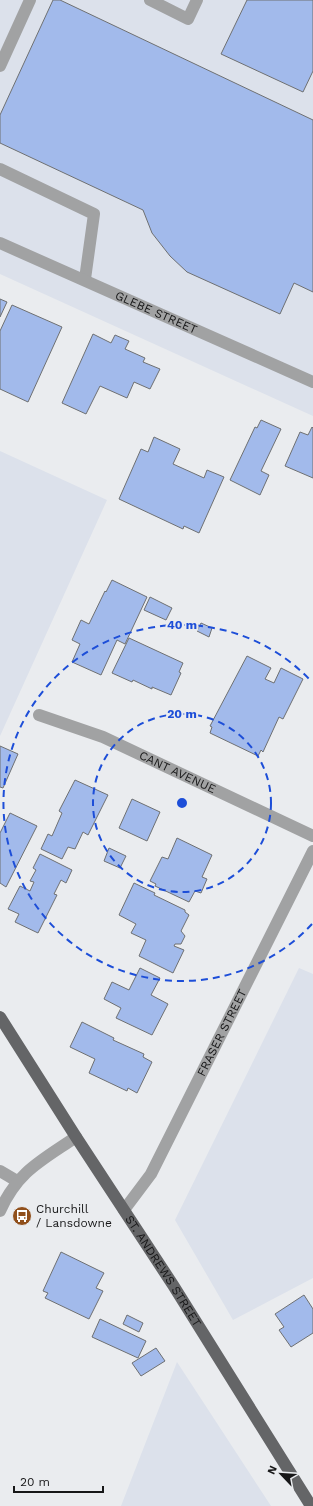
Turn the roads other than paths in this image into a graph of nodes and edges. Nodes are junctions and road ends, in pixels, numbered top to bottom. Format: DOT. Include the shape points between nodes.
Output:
graph roads {
  1 [pos="30,0"];
  2 [pos="150,0"];
  3 [pos="197,0"];
  4 [pos="0,66"];
  5 [pos="0,169"];
  6 [pos="0,243"];
  7 [pos="85,279"];
  8 [pos="313,382"];
  9 [pos="39,715"];
  10 [pos="313,836"];
  11 [pos="313,851"];
  12 [pos="0,1017"];
  13 [pos="76,1137"];
  14 [pos="0,1171"];
  15 [pos="17,1181"];
  16 [pos="124,1210"];
  17 [pos="0,1211"];
  18 [pos="310,1506"];
  1 -- 4 [label="street"];
  2 -- 3 [label="street" via="188,19"];
  5 -- 7 [label="street" via="94,214"];
  6 -- 7 [label="street, GLEBE STREET"];
  7 -- 8 [label="street, GLEBE STREET"];
  9 -- 10 [label="street, CANT AVENUE" via="103,738"];
  11 -- 16 [label="street, FRASER STREET" via="151,1174"];
  12 -- 13 [label="main road, ST. ANDREWS STREET"];
  13 -- 15 [label="street" via="28,1170"];
  13 -- 16 [label="main road, ST. ANDREWS STREET"];
  14 -- 15 [label="street"];
  15 -- 17 [label="street"];
  16 -- 18 [label="main road, ST. ANDREWS STREET"];
}
